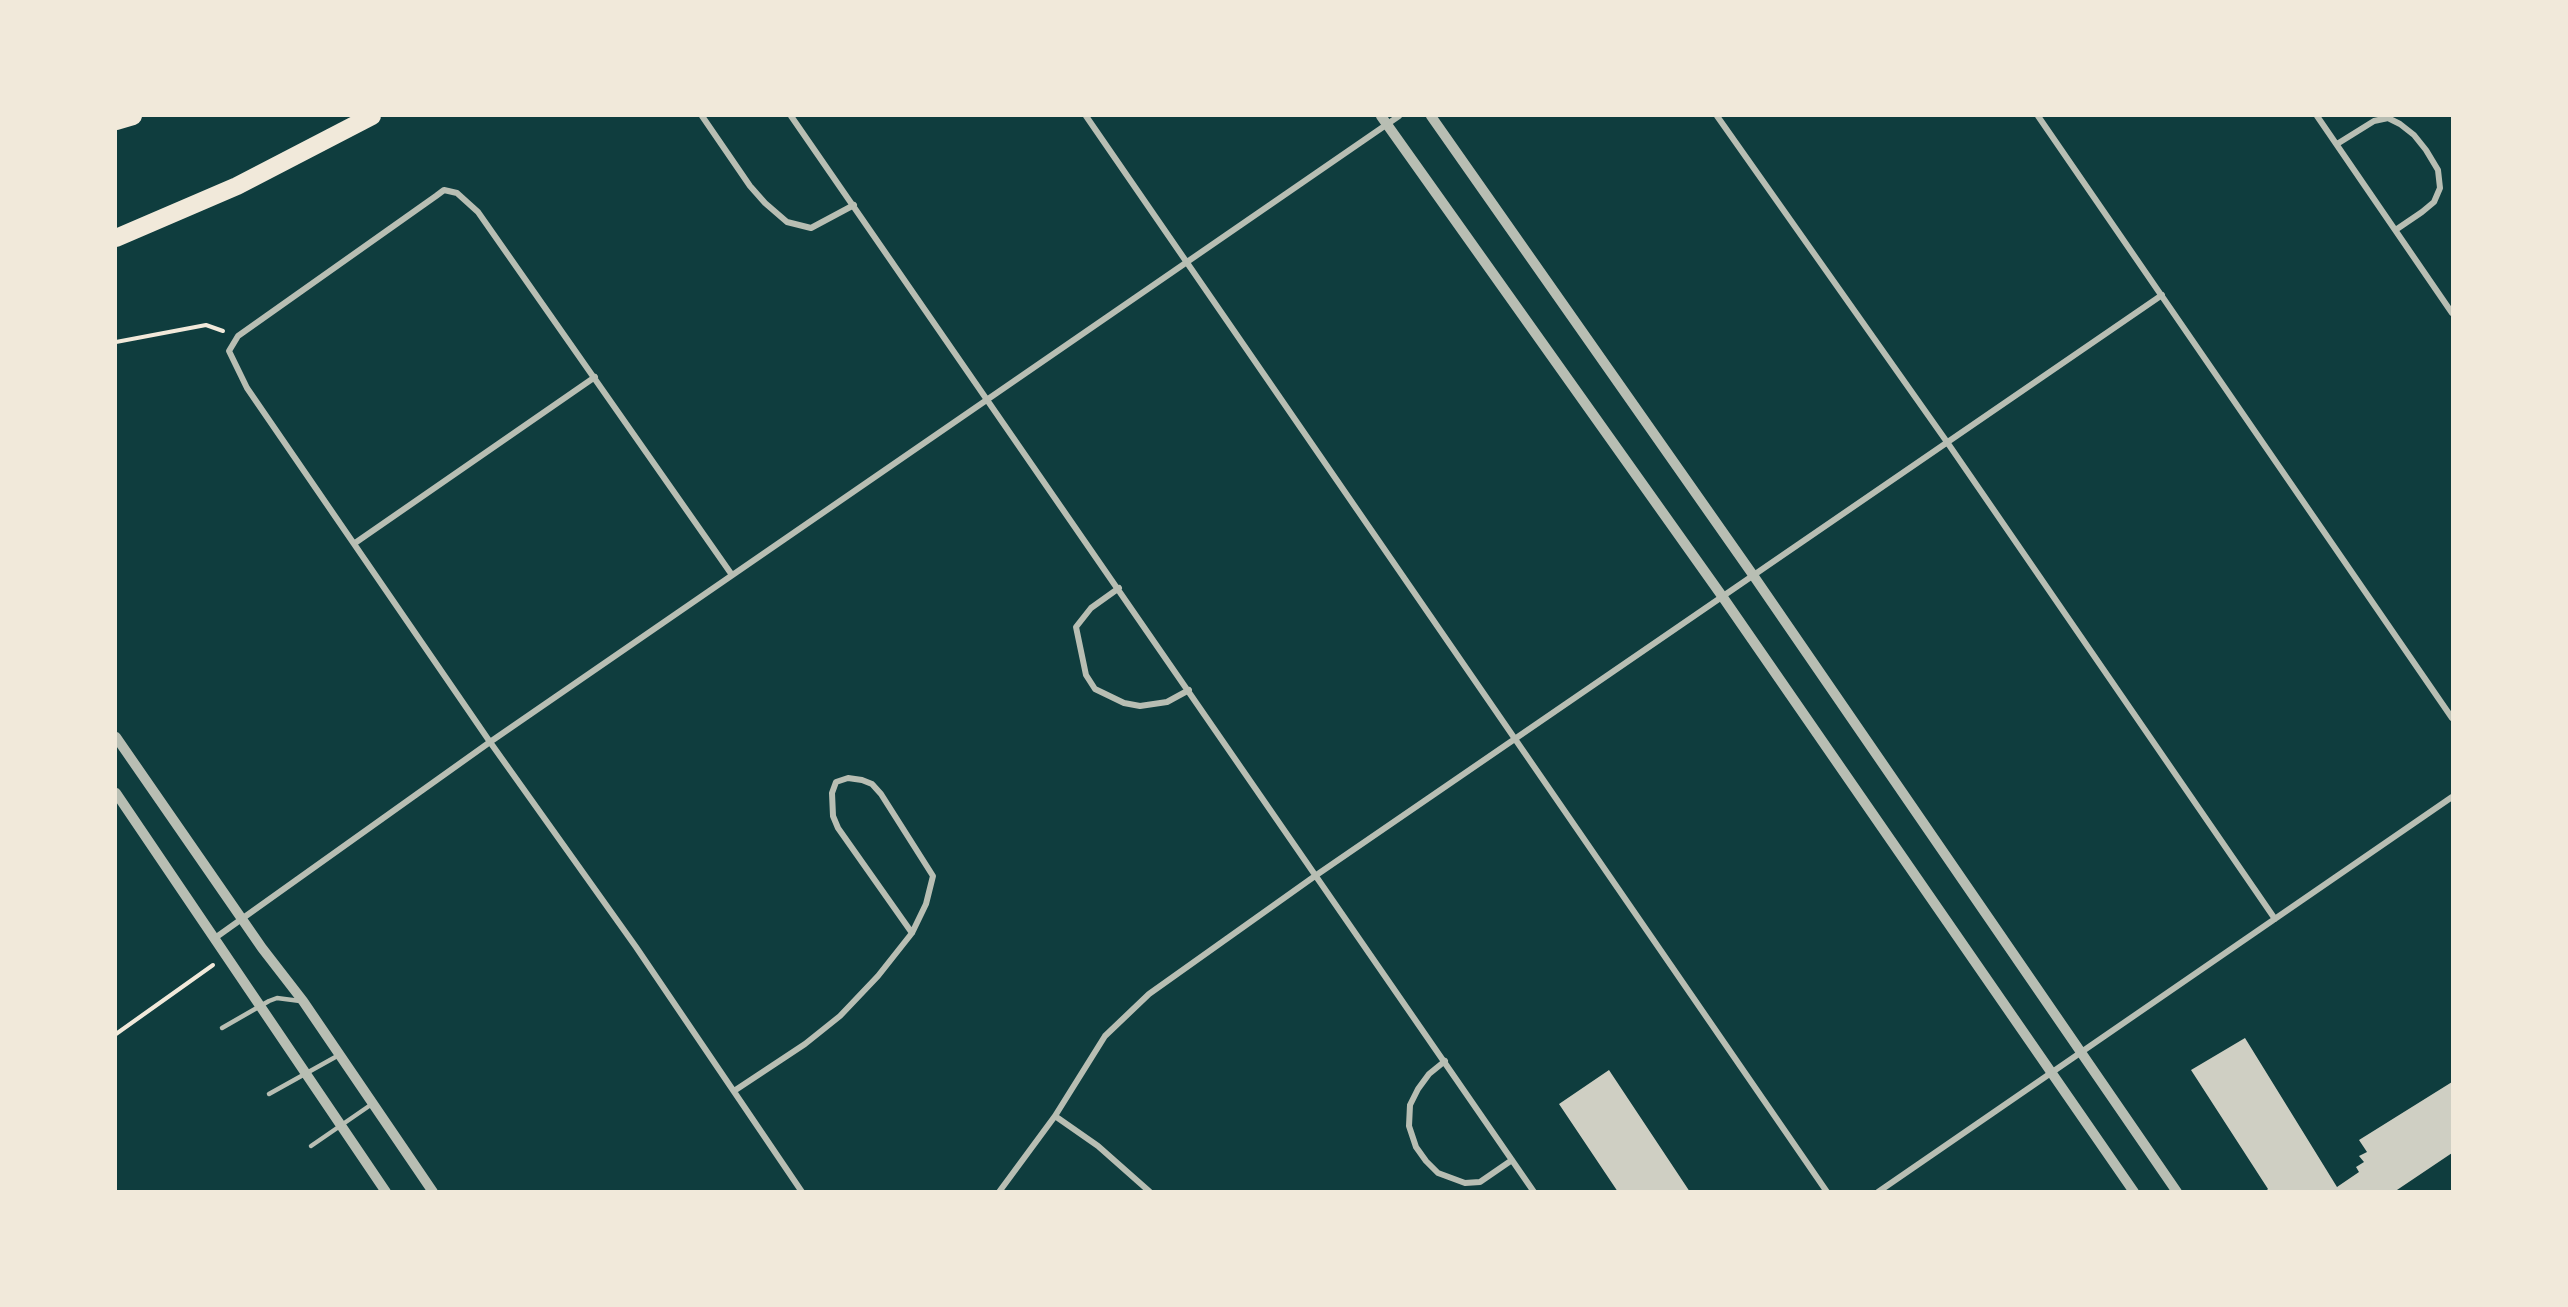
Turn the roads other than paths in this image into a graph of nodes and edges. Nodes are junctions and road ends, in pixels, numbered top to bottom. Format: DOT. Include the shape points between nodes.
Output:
graph roads {
  1 [pos="133,116"];
  2 [pos="372,116"];
  3 [pos="702,116"];
  4 [pos="791,116"];
  5 [pos="1086,116"];
  6 [pos="1399,116"];
  7 [pos="1431,116"];
  8 [pos="1718,116"];
  9 [pos="2038,116"];
  10 [pos="2317,116"];
  11 [pos="1384,120"];
  12 [pos="116,121"];
  13 [pos="2337,144"];
  14 [pos="854,205"];
  15 [pos="2397,229"];
  16 [pos="116,238"];
  17 [pos="1187,262"];
  18 [pos="2162,295"];
  19 [pos="2452,313"];
  20 [pos="595,377"];
  21 [pos="989,399"];
  22 [pos="1947,442"];
  23 [pos="355,543"];
  24 [pos="732,575"];
  25 [pos="1753,575"];
  26 [pos="1119,588"];
  27 [pos="1722,596"];
  28 [pos="1190,690"];
  29 [pos="2452,718"];
  30 [pos="116,737"];
  31 [pos="1516,738"];
  32 [pos="490,742"];
  33 [pos="116,793"];
  34 [pos="2452,797"];
  35 [pos="1315,876"];
  36 [pos="242,918"];
  37 [pos="2275,919"];
  38 [pos="912,933"];
  39 [pos="215,938"];
  40 [pos="303,1001"];
  41 [pos="261,1005"];
  42 [pos="222,1028"];
  43 [pos="2080,1053"];
  44 [pos="339,1055"];
  45 [pos="1445,1061"];
  46 [pos="2051,1072"];
  47 [pos="308,1074"];
  48 [pos="734,1091"];
  49 [pos="269,1094"];
  50 [pos="372,1104"];
  51 [pos="1054,1116"];
  52 [pos="342,1125"];
  53 [pos="311,1146"];
  54 [pos="1512,1160"];
  55 [pos="386,1191"];
  56 [pos="433,1191"];
  57 [pos="802,1191"];
  58 [pos="999,1191"];
  59 [pos="1150,1191"];
  60 [pos="1534,1191"];
  61 [pos="1827,1191"];
  62 [pos="1878,1191"];
  63 [pos="2134,1191"];
  64 [pos="2177,1191"];
  1 -- 12 [label="highway"];
  2 -- 16 [label="highway" via="258,176"];
  3 -- 14 [label="street" via="750,186 787,222 811,228"];
  4 -- 14 [label="street"];
  5 -- 17 [label="street"];
  6 -- 11 [label="street"];
  7 -- 25 [label="street"];
  8 -- 22 [label="street"];
  9 -- 18 [label="street"];
  10 -- 13 [label="street"];
  11 -- 17 [label="street"];
  11 -- 27 [label="street"];
  13 -- 15 [label="street"];
  13 -- 15 [label="street" via="2374,121 2388,118 2414,135 2426,150 2438,170 2440,188 2434,202"];
  14 -- 21 [label="street"];
  15 -- 19 [label="street"];
  17 -- 21 [label="street"];
  17 -- 31 [label="street"];
  18 -- 22 [label="street"];
  18 -- 29 [label="street"];
  20 -- 23 [label="street"];
  20 -- 23 [label="street" via="478,212 457,193 444,190 238,336 229,351 247,388"];
  20 -- 24 [label="street"];
  21 -- 24 [label="street"];
  21 -- 26 [label="street"];
  22 -- 25 [label="street"];
  22 -- 37 [label="street"];
  23 -- 32 [label="street"];
  24 -- 32 [label="street"];
  25 -- 27 [label="street"];
  25 -- 43 [label="street"];
  26 -- 28 [label="street"];
  26 -- 28 [label="street" via="1091,608 1076,627 1086,675 1095,689 1140,706 1167,702"];
  27 -- 31 [label="street"];
  27 -- 46 [label="street"];
  28 -- 35 [label="street"];
  30 -- 36 [label="street"];
  31 -- 35 [label="street"];
  31 -- 61 [label="street"];
  32 -- 36 [label="street"];
  32 -- 48 [label="street"];
  33 -- 39 [label="street"];
  34 -- 37 [label="street"];
  35 -- 45 [label="street"];
  35 -- 51 [label="street" via="1135,1005 1106,1036"];
  36 -- 39 [label="street"];
  36 -- 40 [label="street"];
  37 -- 43 [label="street"];
  38 -- 38 [label="street" via="838,828 833,816 832,793 836,782 848,778 872,784 933,876 926,904"];
  38 -- 48 [label="street" via="840,1016"];
  39 -- 41 [label="street"];
  40 -- 41 [label="lane" via="277,998"];
  40 -- 44 [label="street"];
  41 -- 42 [label="lane"];
  41 -- 47 [label="street"];
  43 -- 46 [label="street"];
  43 -- 64 [label="street"];
  44 -- 47 [label="lane"];
  44 -- 50 [label="street"];
  45 -- 54 [label="street"];
  45 -- 54 [label="street" via="1429,1074 1410,1105 1409,1126 1416,1147 1437,1173 1465,1184 1480,1182"];
  46 -- 62 [label="street"];
  46 -- 63 [label="street"];
  47 -- 49 [label="lane"];
  47 -- 52 [label="street"];
  48 -- 57 [label="street"];
  50 -- 52 [label="lane"];
  50 -- 56 [label="street"];
  51 -- 58 [label="street"];
  51 -- 59 [label="street" via="1098,1146"];
  52 -- 53 [label="lane"];
  52 -- 55 [label="street"];
  54 -- 60 [label="street"];
}
